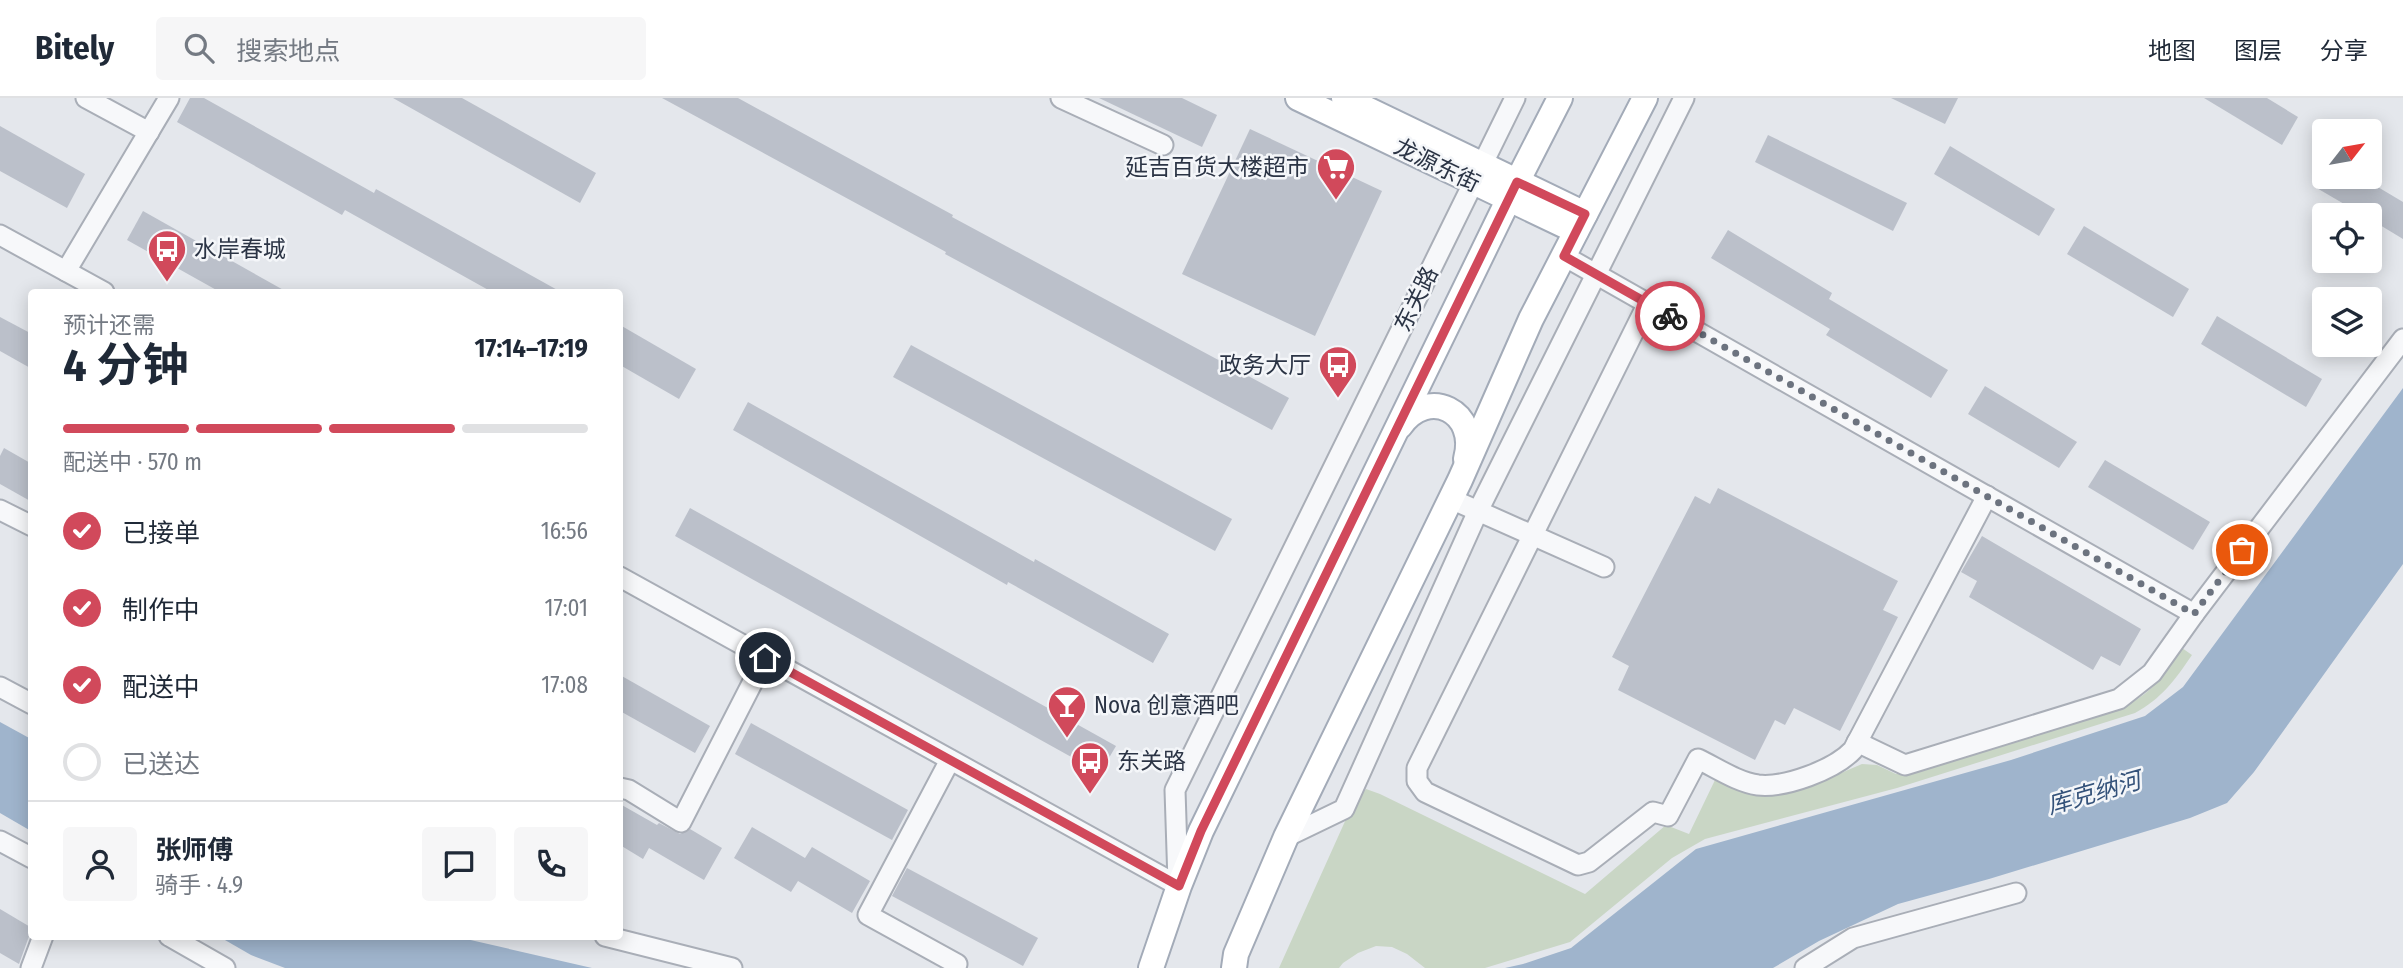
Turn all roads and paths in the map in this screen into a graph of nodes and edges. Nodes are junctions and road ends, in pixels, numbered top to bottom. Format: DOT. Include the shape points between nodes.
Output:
graph roads {
  1 [pos="86,98"];
  2 [pos="169,98"];
  3 [pos="1061,98"];
  4 [pos="1298,98"];
  5 [pos="1344,98"];
  6 [pos="1514,98"];
  7 [pos="1560,98"];
  8 [pos="1645,98"];
  9 [pos="1684,98"];
  10 [pos="149,132"];
  11 [pos="1163,145"];
  12 [pos="1478,173"];
  13 [pos="1513,190"];
  14 [pos="1581,223"];
  15 [pos="0,235"];
  16 [pos="1564,256"];
  17 [pos="66,271"];
  18 [pos="1595,274"];
  19 [pos="99,289"];
  20 [pos="1648,303"];
  21 [pos="2403,340"];
  22 [pos="1394,435"];
  23 [pos="1456,489"];
  24 [pos="1987,496"];
  25 [pos="0,510"];
  26 [pos="1478,511"];
  27 [pos="28,524"];
  28 [pos="1533,535"];
  29 [pos="1604,567"];
  30 [pos="623,579"];
  31 [pos="2194,614"];
  32 [pos="765,658"];
  33 [pos="0,687"];
  34 [pos="28,702"];
  35 [pos="1857,742"];
  36 [pos="950,760"];
  37 [pos="623,789"];
  38 [pos="1286,837"];
  39 [pos="0,841"];
  40 [pos="28,856"];
  41 [pos="1179,886"];
  42 [pos="2016,893"];
  43 [pos="42,940"];
  44 [pos="176,940"];
  45 [pos="621,940"];
  46 [pos="31,968"];
  47 [pos="225,968"];
  48 [pos="732,968"];
  49 [pos="955,968"];
  50 [pos="1151,968"];
  51 [pos="1234,968"];
  52 [pos="1805,968"];
  1 -- 10 [label="street"];
  2 -- 10 [label="street"];
  3 -- 11 [label="street"];
  4 -- 12 [label="main road, 龙源东街"];
  5 -- 12 [label="main road, 龙源东街"];
  6 -- 12 [label="street, 东关路"];
  7 -- 13 [label="main road, 东关路"];
  8 -- 14 [label="main road"];
  9 -- 18 [label="street"];
  10 -- 17 [label="street"];
  12 -- 13 [label="main road, 龙源东街"];
  12 -- 41 [label="street, 东关路" via="1175,790"];
  13 -- 14 [label="main road, 龙源东街"];
  13 -- 22 [label="main road, 东关路"];
  14 -- 16 [label="main road"];
  15 -- 17 [label="street"];
  16 -- 18 [label="street"];
  16 -- 23 [label="main road" via="1531,318"];
  17 -- 19 [label="street"];
  18 -- 20 [label="street"];
  18 -- 26 [label="street"];
  20 -- 24 [label="street"];
  20 -- 28 [label="street"];
  21 -- 31 [label="street"];
  22 -- 23 [label="main road" via="1406,418 1425,407 1447,408 1456,414 1469,434 1469,445"];
  22 -- 41 [label="main road, 东关路" via="1201,831"];
  23 -- 26 [label="street"];
  23 -- 38 [label="main road"];
  24 -- 31 [label="street"];
  24 -- 35 [label="street"];
  25 -- 27 [label="street"];
  26 -- 28 [label="street"];
  26 -- 38 [label="street" via="1344,809"];
  28 -- 29 [label="street"];
  28 -- 35 [label="street" via="1417,768 1417,781 1425,792 1578,866 1653,812 1668,816 1698,759 1743,782 1770,785 1826,770 1845,758"];
  30 -- 32 [label="street"];
  31 -- 35 [label="street" via="2152,673 2119,699 1905,765"];
  32 -- 36 [label="street"];
  32 -- 37 [label="street" via="681,822"];
  33 -- 34 [label="street"];
  36 -- 41 [label="street"];
  36 -- 49 [label="street" via="868,915 957,964"];
  38 -- 51 [label="main road"];
  39 -- 40 [label="street"];
  41 -- 50 [label="main road, 东关路"];
  42 -- 52 [label="street" via="1853,938"];
  43 -- 46 [label="street"];
  44 -- 47 [label="street"];
  45 -- 48 [label="street"];
}
